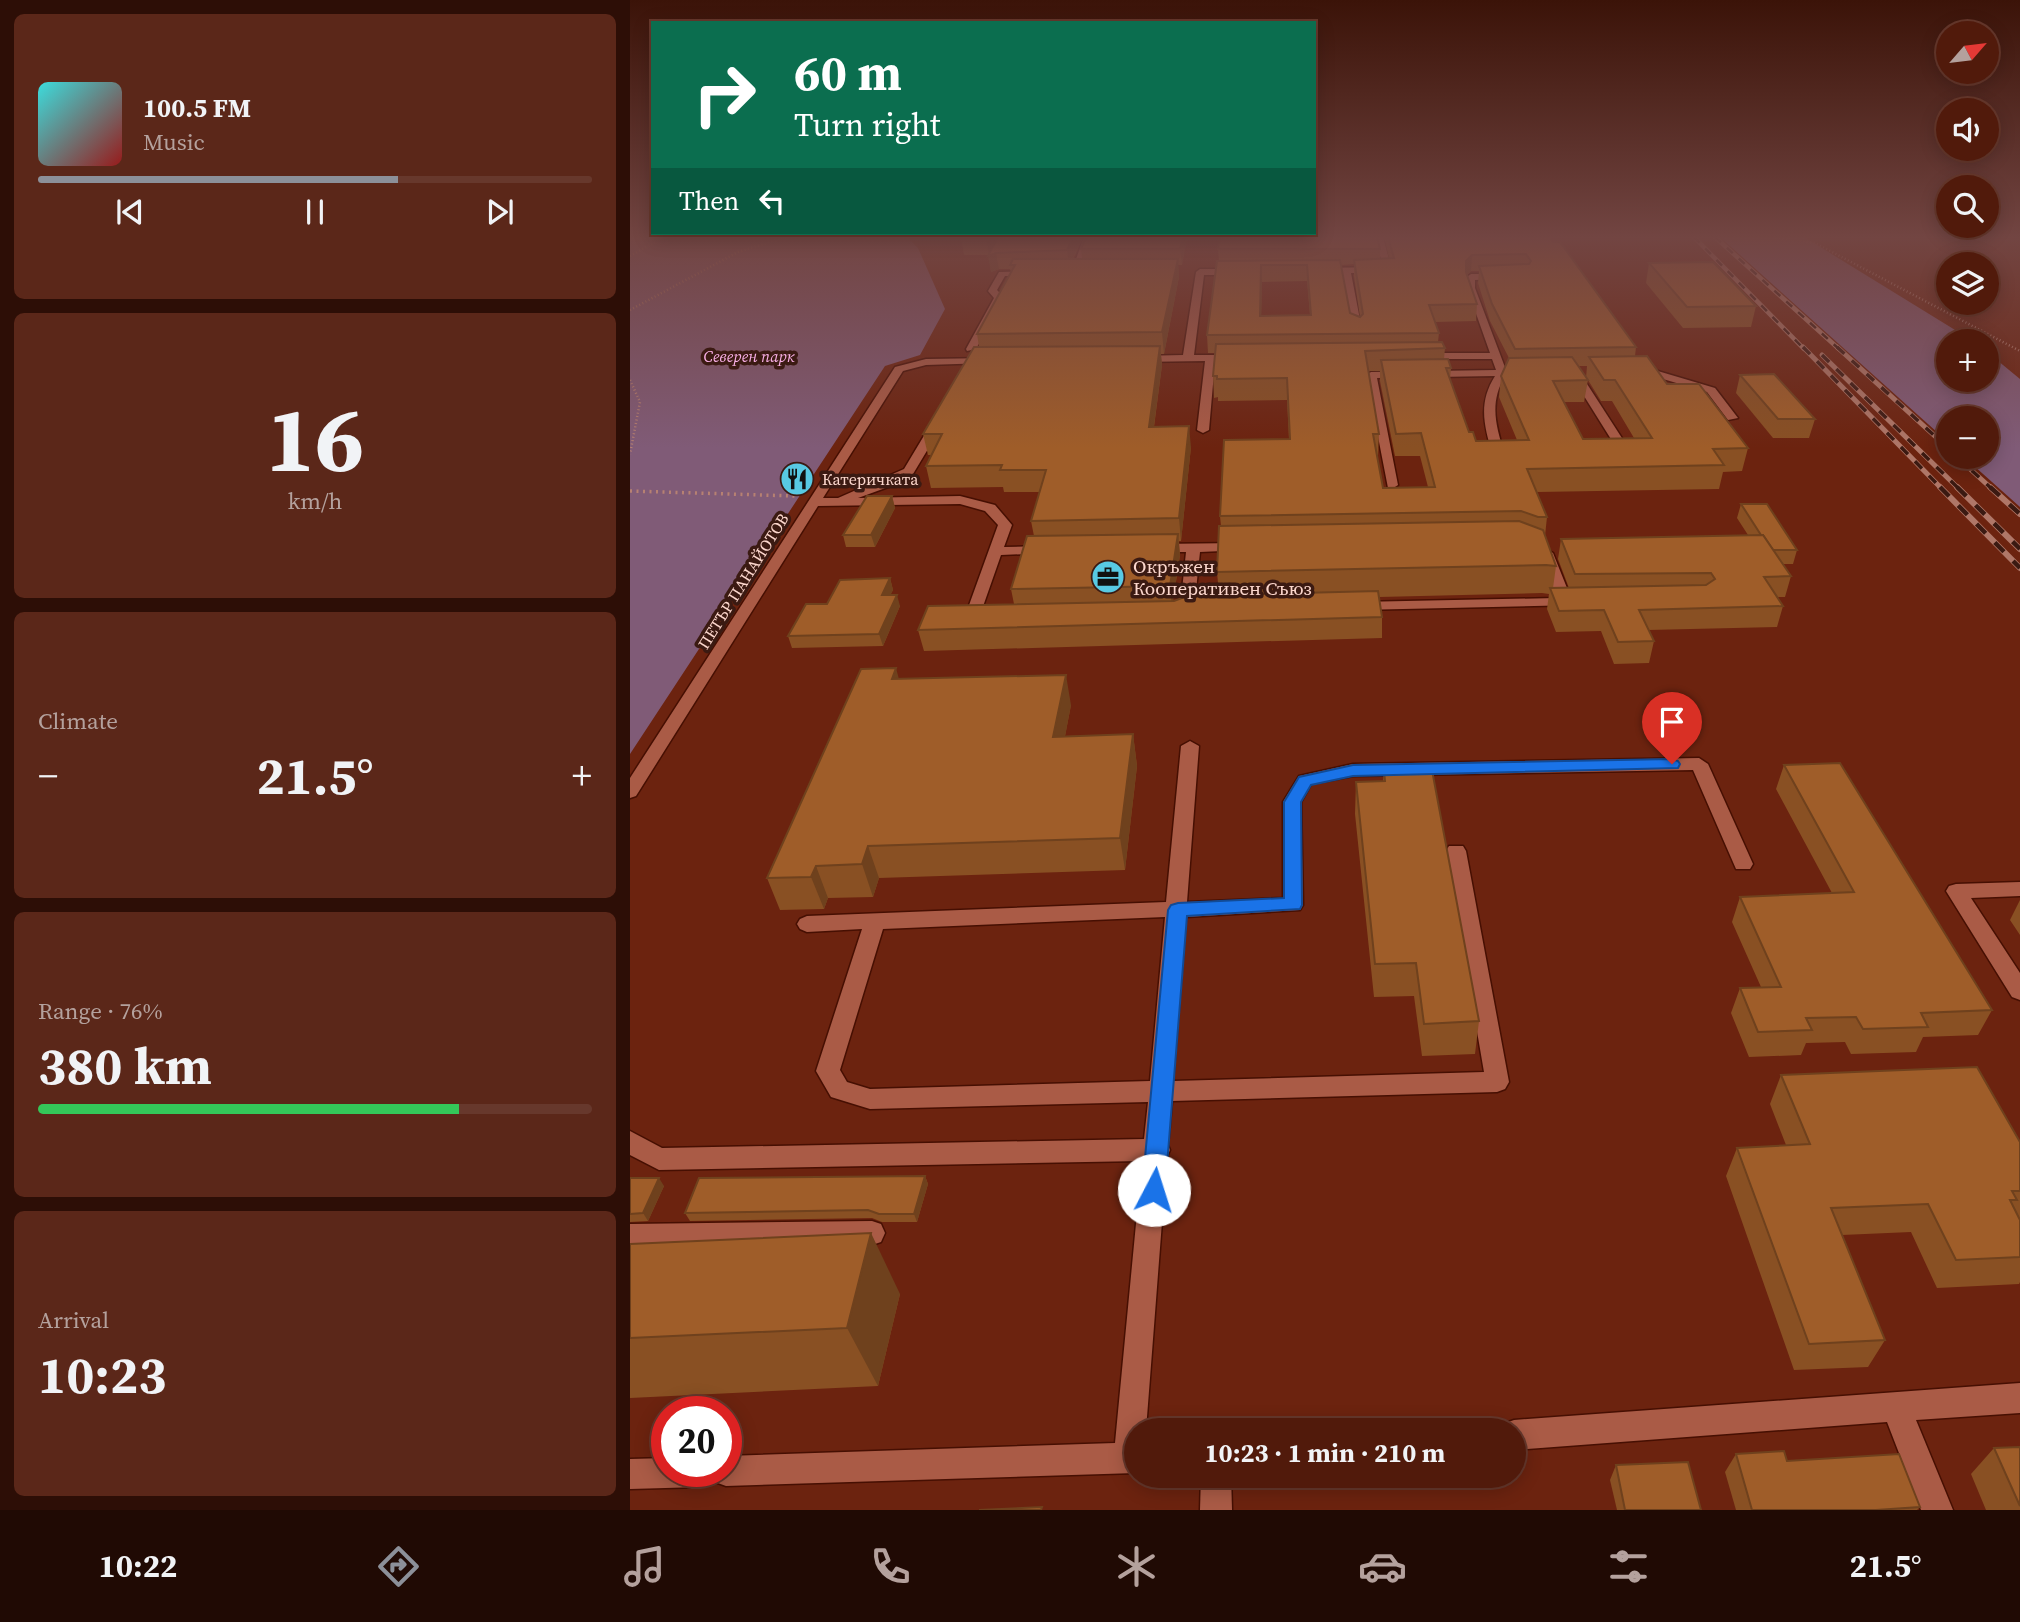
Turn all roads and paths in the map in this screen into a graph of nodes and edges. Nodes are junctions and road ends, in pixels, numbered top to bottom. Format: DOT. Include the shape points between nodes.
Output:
graph roads {
  1 [pos="994,307"];
  2 [pos="1195,307"];
  3 [pos="1353,307"];
  4 [pos="1478,307"];
  5 [pos="1937,307"];
  6 [pos="1357,330"];
  7 [pos="2020,351"];
  8 [pos="1494,355"];
  9 [pos="1413,356"];
  10 [pos="1251,358"];
  11 [pos="1120,359"];
  12 [pos="1188,359"];
  13 [pos="1210,359"];
  14 [pos="999,360"];
  15 [pos="969,361"];
  16 [pos="1574,372"];
  17 [pos="1623,372"];
  18 [pos="1502,373"];
  19 [pos="1538,373"];
  20 [pos="630,380"];
  21 [pos="946,407"];
  22 [pos="1732,418"];
  23 [pos="1203,430"];
  24 [pos="1623,449"];
  25 [pos="1498,453"];
  26 [pos="630,454"];
  27 [pos="1392,485"];
  28 [pos="630,491"];
  29 [pos="815,499"];
  30 [pos="838,502"];
  31 [pos="1261,547"];
  32 [pos="1193,548"];
  33 [pos="1561,548"];
  34 [pos="1140,549"];
  35 [pos="1061,550"];
  36 [pos="995,551"];
  37 [pos="1592,601"];
  38 [pos="1565,602"];
  39 [pos="1349,606"];
  40 [pos="1188,611"];
  41 [pos="998,619"];
  42 [pos="1190,746"];
  43 [pos="630,792"];
  44 [pos="1456,851"];
  45 [pos="1743,864"];
  46 [pos="2020,889"];
  47 [pos="1178,910"];
  48 [pos="875,922"];
  49 [pos="807,924"];
  50 [pos="2020,991"];
  51 [pos="1162,1091"];
  52 [pos="630,1142"];
  53 [pos="1158,1150"];
  54 [pos="872,1233"];
  55 [pos="630,1237"];
  56 [pos="2020,1398"];
  57 [pos="1896,1407"];
  58 [pos="1136,1418"];
  59 [pos="1526,1433"];
  60 [pos="1124,1458"];
  61 [pos="742,1470"];
  62 [pos="651,1473"];
  63 [pos="630,1474"];
  64 [pos="1216,1488"];
  65 [pos="1216,1510"];
  66 [pos="1937,1510"];
  1 -- 15 [label="street"];
  2 -- 12 [label="street"];
  3 -- 6 [label="street"];
  4 -- 8 [label="street"];
  5 -- 7 [label="path"];
  8 -- 9 [label="street"];
  8 -- 18 [label="street"];
  10 -- 13 [label="street"];
  11 -- 12 [label="street"];
  12 -- 13 [label="street"];
  13 -- 23 [label="street"];
  14 -- 15 [label="street, ПЕТЪР ПАНАЙОТОВ"];
  15 -- 29 [label="street, ПЕТЪР ПАНАЙОТОВ" via="926,362 899,369"];
  16 -- 24 [label="street"];
  17 -- 22 [label="street" via="1647,371 1711,390"];
  18 -- 19 [label="street"];
  18 -- 25 [label="street" via="1486,407"];
  18 -- 27 [label="street" via="1371,375"];
  20 -- 26 [label="path" via="640,402"];
  21 -- 30 [label="street" via="909,471"];
  28 -- 29 [label="path"];
  29 -- 30 [label="street"];
  29 -- 43 [label="street, ПЕТЪР ПАНАЙОТОВ"];
  30 -- 36 [label="street" via="960,500 990,508 1005,525"];
  31 -- 32 [label="street"];
  32 -- 34 [label="street"];
  32 -- 40 [label="street"];
  33 -- 38 [label="street" via="1534,548 1547,554"];
  35 -- 36 [label="street"];
  36 -- 41 [label="street" via="971,619"];
  37 -- 38 [label="street"];
  38 -- 39 [label="street"];
  42 -- 47 [label="street"];
  44 -- 51 [label="street" via="1497,1082"];
  45 -- 47 [label="street" via="1699,764 1353,770 1305,780 1292,802 1293,905"];
  46 -- 50 [label="street" via="1956,891"];
  47 -- 48 [label="street"];
  47 -- 51 [label="street"];
  48 -- 49 [label="street"];
  48 -- 51 [label="street" via="828,1071 839,1090 870,1099"];
  51 -- 53 [label="street"];
  52 -- 53 [label="street" via="659,1159"];
  53 -- 58 [label="street"];
  54 -- 55 [label="street"];
  56 -- 57 [label="street"];
  57 -- 59 [label="street"];
  57 -- 66 [label="street"];
  60 -- 61 [label="street"];
  62 -- 63 [label="street"];
  64 -- 65 [label="street"];
}
